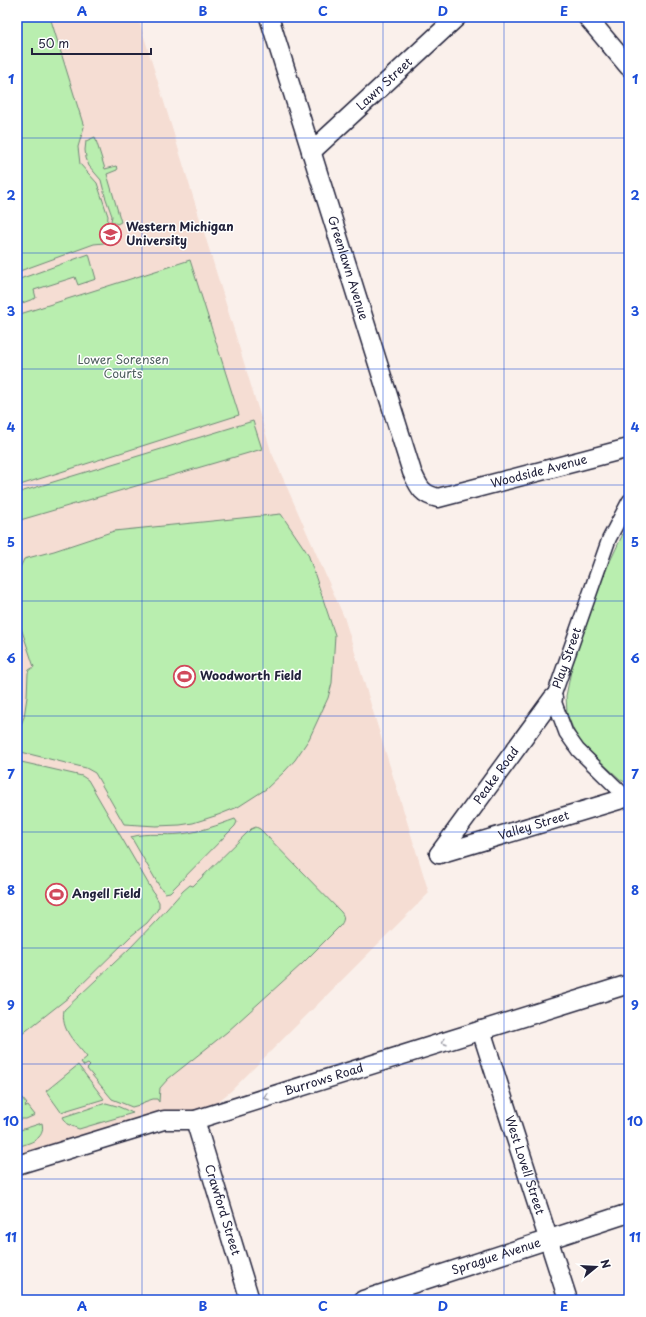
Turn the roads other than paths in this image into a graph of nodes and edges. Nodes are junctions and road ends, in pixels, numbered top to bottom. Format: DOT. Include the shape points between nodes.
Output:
graph roads {
  1 [pos="269,17"];
  2 [pos="457,17"];
  3 [pos="587,17"];
  4 [pos="629,67"];
  5 [pos="311,152"];
  6 [pos="629,448"];
  7 [pos="448,496"];
  8 [pos="629,502"];
  9 [pos="553,698"];
  10 [pos="628,800"];
  11 [pos="439,854"];
  12 [pos="629,984"];
  13 [pos="481,1030"];
  14 [pos="195,1120"];
  15 [pos="17,1166"];
  16 [pos="629,1212"];
  17 [pos="549,1239"];
  18 [pos="250,1300"];
  19 [pos="364,1300"];
  20 [pos="568,1300"];
  1 -- 5 [label="street, Greenlawn Avenue"];
  2 -- 5 [label="street, Lawn Street"];
  3 -- 4 [label="street"];
  5 -- 7 [label="street, Greenlawn Avenue" via="412,472 420,489 429,496"];
  6 -- 7 [label="street, Woodside Avenue"];
  8 -- 9 [label="street, Play Street" via="609,539"];
  9 -- 10 [label="street, Play Street" via="566,734 578,750"];
  9 -- 11 [label="street, Peake Road"];
  10 -- 11 [label="street, Valley Street"];
  12 -- 13 [label="street, Burrows Road"];
  13 -- 14 [label="street, Burrows Road, one-way"];
  13 -- 17 [label="street, West Lovell Street"];
  14 -- 15 [label="street, Burrows Road" via="164,1120"];
  14 -- 18 [label="street, Crawford Street"];
  16 -- 17 [label="street, Sprague Avenue"];
  17 -- 19 [label="street, Sprague Avenue"];
  17 -- 20 [label="street, West Lovell Street"];
}
